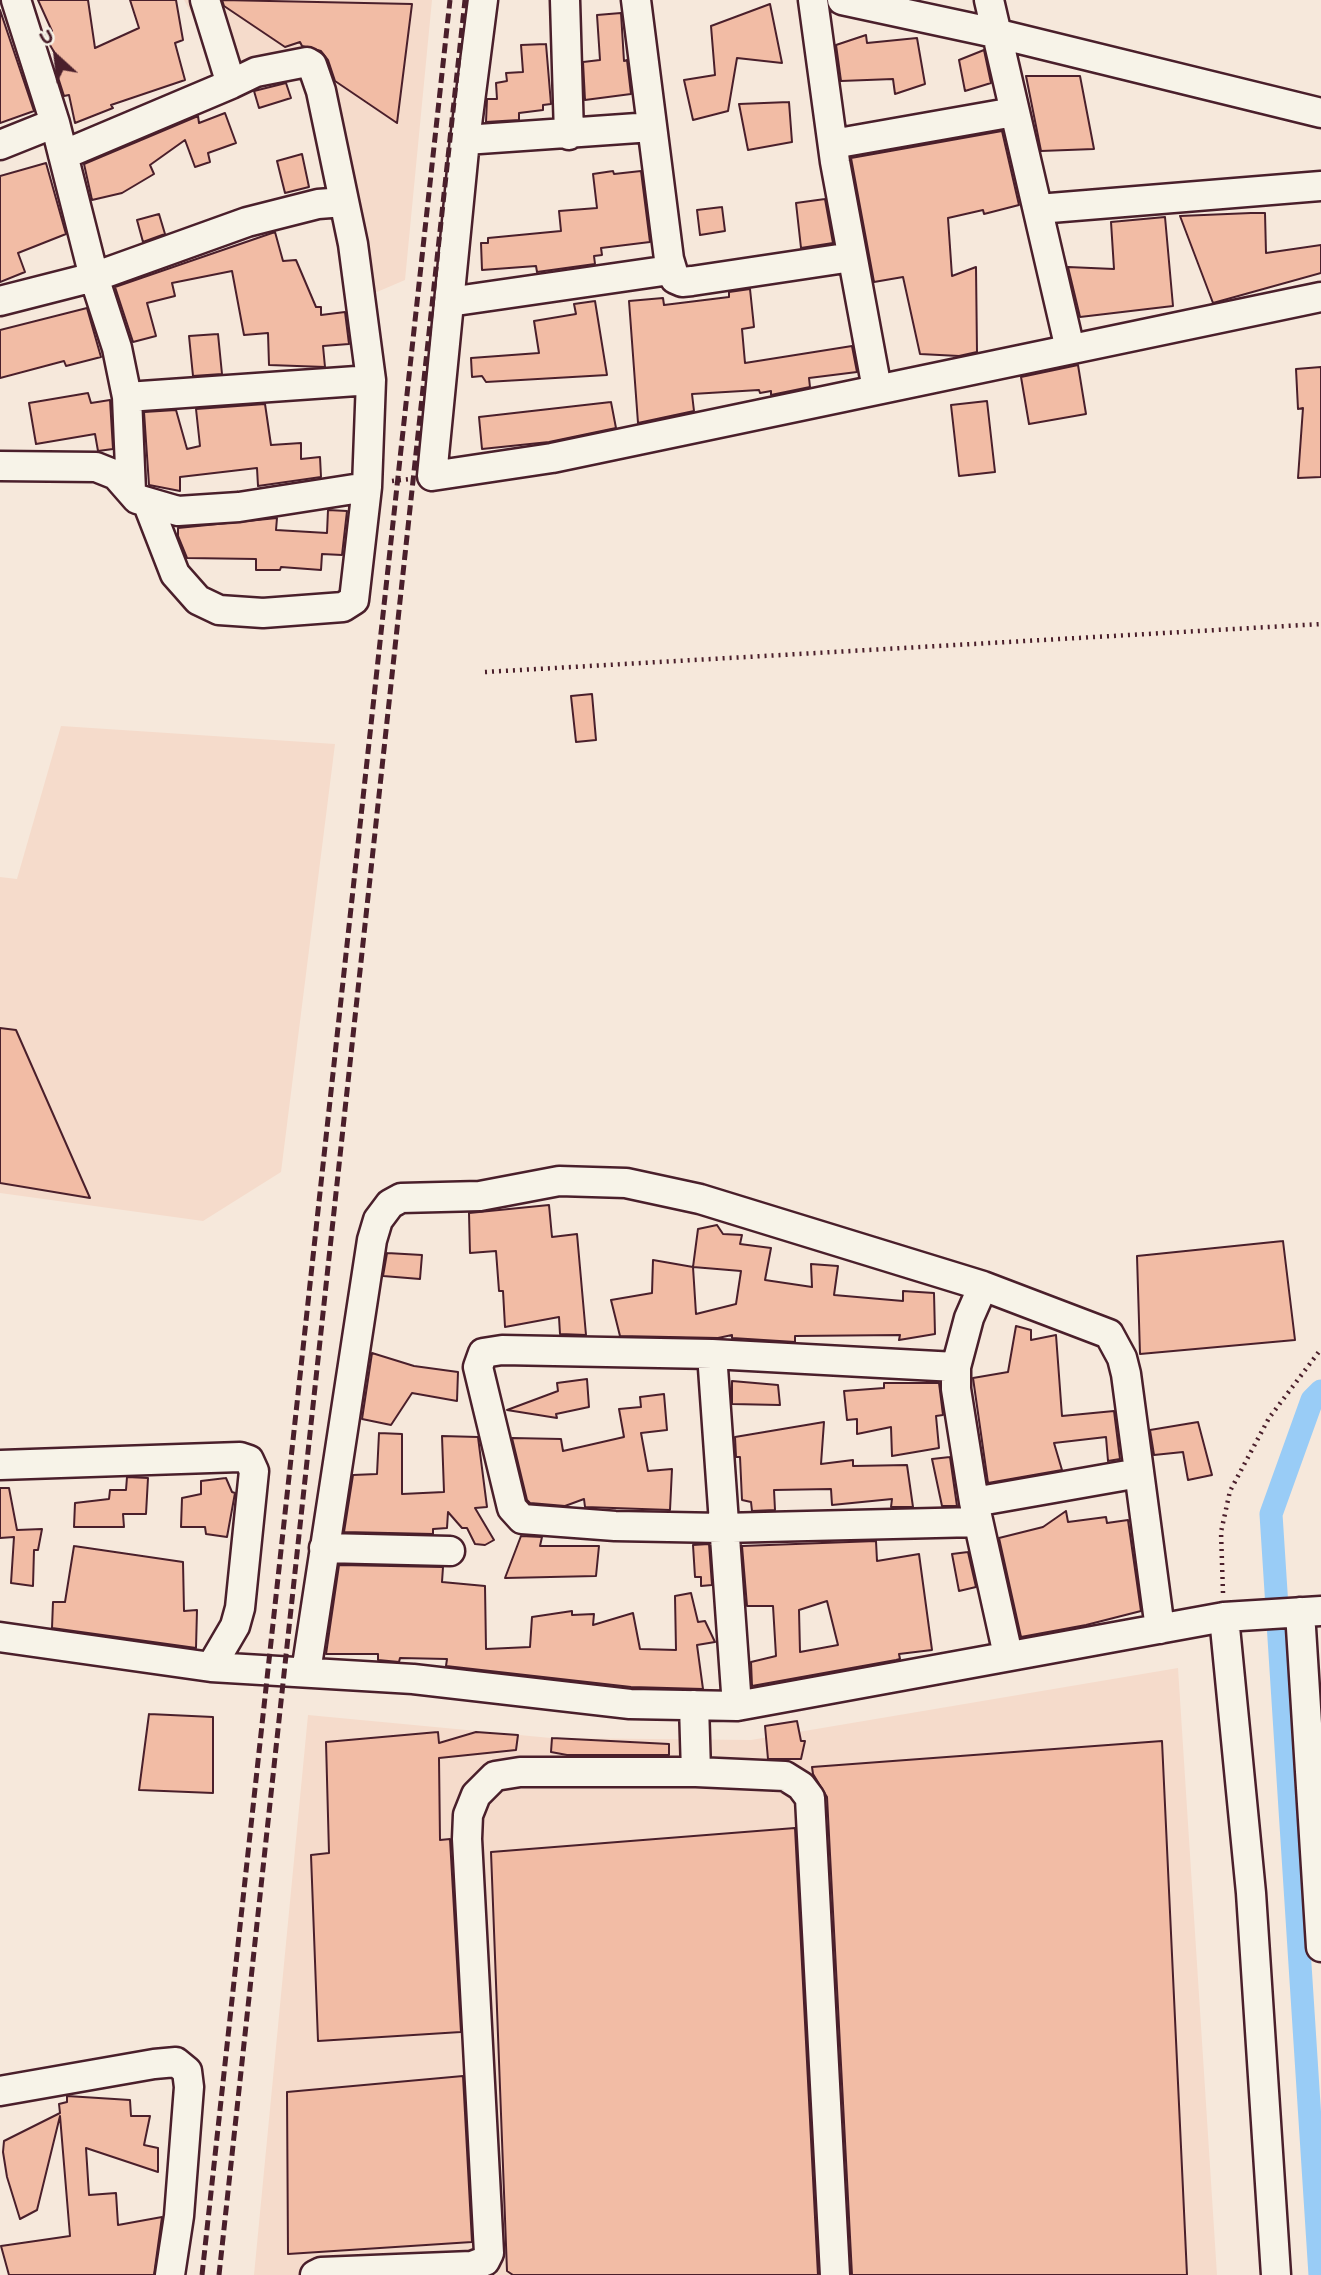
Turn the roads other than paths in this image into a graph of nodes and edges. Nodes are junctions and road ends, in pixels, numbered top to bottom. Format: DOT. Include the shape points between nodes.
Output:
graph roads {
  1 [pos="16,0"];
  2 [pos="205,0"];
  3 [pos="483,0"];
  4 [pos="565,0"];
  5 [pos="636,0"];
  6 [pos="813,0"];
  7 [pos="842,0"];
  8 [pos="989,0"];
  9 [pos="995,33"];
  10 [pos="232,84"];
  11 [pos="1014,112"];
  12 [pos="1321,113"];
  13 [pos="55,123"];
  14 [pos="652,127"];
  15 [pos="569,135"];
  16 [pos="465,140"];
  17 [pos="833,144"];
  18 [pos="0,145"];
  19 [pos="63,155"];
  20 [pos="1321,186"];
  21 [pos="344,202"];
  22 [pos="1038,209"];
  23 [pos="852,257"];
  24 [pos="670,270"];
  25 [pos="94,277"];
  26 [pos="1321,297"];
  27 [pos="0,301"];
  28 [pos="449,302"];
  29 [pos="1070,348"];
  30 [pos="371,380"];
  31 [pos="877,389"];
  32 [pos="127,397"];
  33 [pos="0,466"];
  34 [pos="367,487"];
  35 [pos="139,496"];
  36 [pos="983,1286"];
  37 [pos="712,1354"];
  38 [pos="956,1367"];
  39 [pos="0,1465"];
  40 [pos="1139,1473"];
  41 [pos="976,1512"];
  42 [pos="722,1528"];
  43 [pos="324,1548"];
  44 [pos="450,1551"];
  45 [pos="1304,1612"];
  46 [pos="1230,1617"];
  47 [pos="1160,1629"];
  48 [pos="0,1637"];
  49 [pos="1008,1655"];
  50 [pos="211,1667"];
  51 [pos="306,1672"];
  52 [pos="694,1705"];
  53 [pos="737,1706"];
  54 [pos="696,1772"];
  55 [pos="1321,1947"];
  56 [pos="0,2091"];
  57 [pos="170,2275"];
  58 [pos="315,2275"];
  59 [pos="835,2275"];
  60 [pos="1276,2275"];
  1 -- 13 [label="street"];
  2 -- 10 [label="street"];
  3 -- 16 [label="street"];
  4 -- 15 [label="street"];
  5 -- 14 [label="street"];
  6 -- 17 [label="street"];
  7 -- 9 [label="street"];
  8 -- 9 [label="street"];
  9 -- 11 [label="street"];
  9 -- 12 [label="street"];
  10 -- 19 [label="street"];
  10 -- 21 [label="street" via="256,72 300,62 312,65"];
  11 -- 17 [label="street"];
  11 -- 22 [label="street"];
  13 -- 18 [label="street"];
  13 -- 19 [label="street"];
  14 -- 15 [label="street"];
  14 -- 24 [label="street"];
  15 -- 16 [label="street"];
  16 -- 28 [label="street"];
  17 -- 23 [label="street"];
  19 -- 25 [label="street"];
  20 -- 22 [label="street"];
  21 -- 25 [label="street" via="247,222"];
  21 -- 30 [label="street"];
  22 -- 29 [label="street"];
  23 -- 24 [label="street" via="682,282"];
  23 -- 31 [label="street"];
  24 -- 28 [label="street"];
  25 -- 27 [label="street"];
  25 -- 32 [label="street"];
  26 -- 29 [label="street"];
  28 -- 31 [label="street" via="432,476 552,458"];
  29 -- 31 [label="street"];
  30 -- 32 [label="street"];
  30 -- 34 [label="street"];
  32 -- 35 [label="street"];
  33 -- 35 [label="street" via="96,467 116,475"];
  34 -- 35 [label="street" via="178,512"];
  34 -- 35 [label="street" via="354,600 343,607 263,613 219,610 198,600 175,574"];
  36 -- 38 [label="street"];
  36 -- 40 [label="street" via="1109,1334 1126,1374"];
  36 -- 43 [label="street" via="700,1199 626,1183 559,1181 480,1196 401,1198 383,1211 372,1240"];
  37 -- 38 [label="street"];
  37 -- 42 [label="street"];
  37 -- 42 [label="street" via="491,1350 483,1353 478,1367 512,1508 522,1519"];
  38 -- 41 [label="street" via="958,1414"];
  39 -- 50 [label="street" via="249,1460 254,1471 240,1608"];
  40 -- 41 [label="street"];
  40 -- 47 [label="street"];
  41 -- 42 [label="street"];
  41 -- 49 [label="street"];
  42 -- 53 [label="street"];
  43 -- 44 [label="street"];
  43 -- 51 [label="street"];
  45 -- 46 [label="street"];
  45 -- 55 [label="street"];
  46 -- 47 [label="street"];
  46 -- 60 [label="street"];
  47 -- 49 [label="street"];
  48 -- 50 [label="street"];
  49 -- 53 [label="street"];
  50 -- 51 [label="street"];
  51 -- 52 [label="street" via="603,1701"];
  52 -- 53 [label="street"];
  52 -- 54 [label="street"];
  54 -- 58 [label="street" via="520,1772 495,1776 476,1795 468,1815 467,1839 489,2253 485,2261 472,2266"];
  54 -- 59 [label="street" via="785,1776 794,1779 810,1798"];
  56 -- 57 [label="street" via="154,2064 176,2062 187,2071 190,2087"];
}
